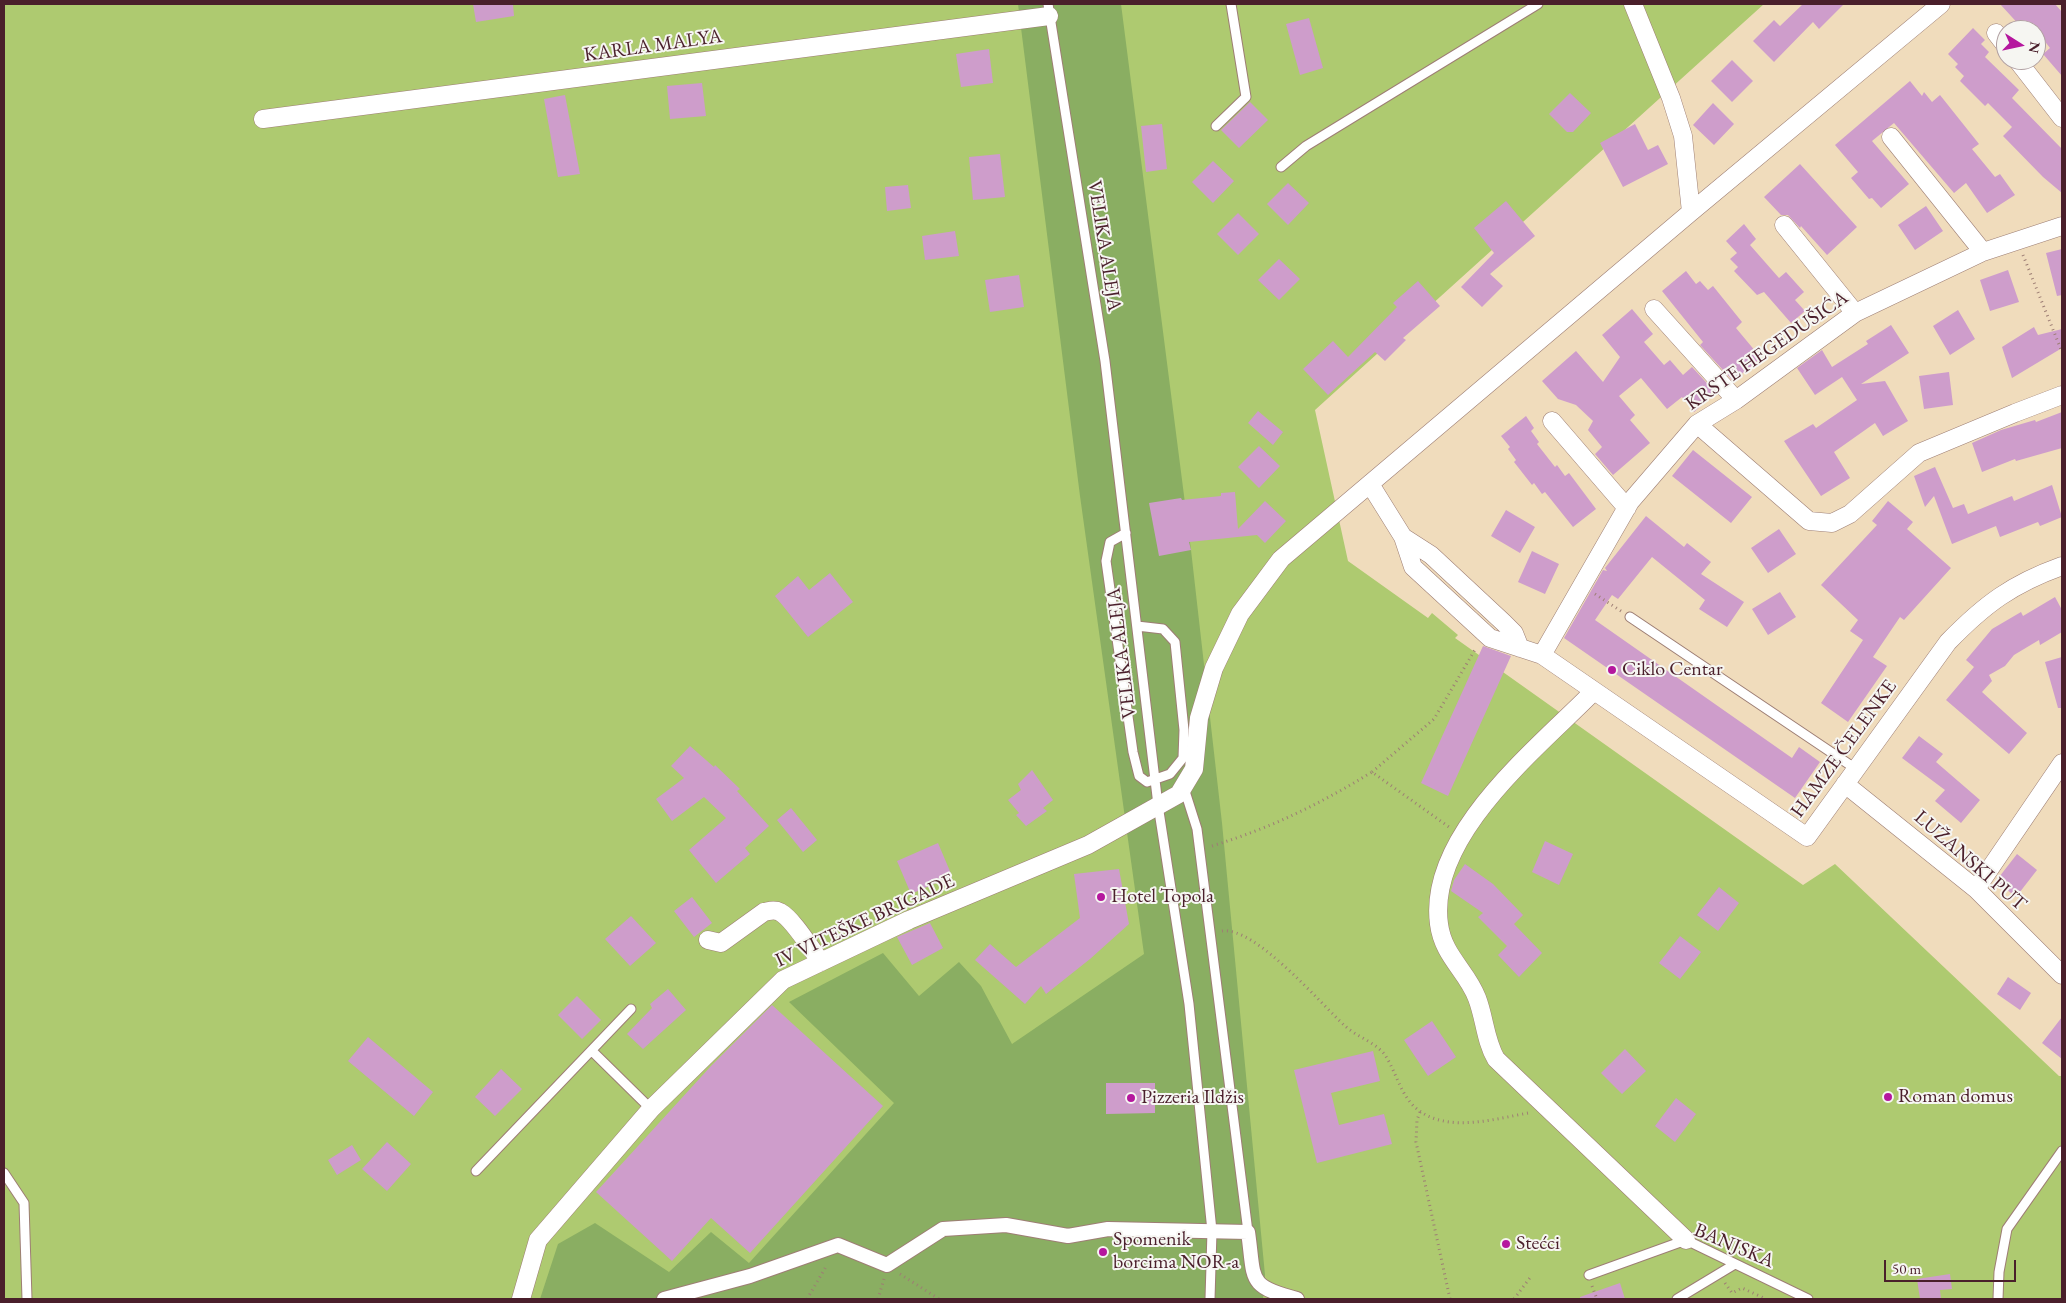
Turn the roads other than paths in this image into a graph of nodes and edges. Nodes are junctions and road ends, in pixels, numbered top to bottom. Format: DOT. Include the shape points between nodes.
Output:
graph roads {
  1 [pos="1231,4"];
  2 [pos="1538,4"];
  3 [pos="1633,4"];
  4 [pos="1941,4"];
  5 [pos="1049,10"];
  6 [pos="2025,70"];
  7 [pos="2062,118"];
  8 [pos="263,119"];
  9 [pos="1216,126"];
  10 [pos="1891,137"];
  11 [pos="1281,167"];
  12 [pos="1691,212"];
  13 [pos="1784,225"];
  14 [pos="2062,226"];
  15 [pos="1983,252"];
  16 [pos="1654,310"];
  17 [pos="1855,313"];
  18 [pos="2062,395"];
  19 [pos="1736,400"];
  20 [pos="1552,422"];
  21 [pos="1697,424"];
  22 [pos="1370,484"];
  23 [pos="1627,508"];
  24 [pos="1126,533"];
  25 [pos="1403,537"];
  26 [pos="2062,566"];
  27 [pos="1630,616"];
  28 [pos="1137,626"];
  29 [pos="1520,648"];
  30 [pos="1542,655"];
  31 [pos="1594,691"];
  32 [pos="2062,763"];
  33 [pos="1856,769"];
  34 [pos="1155,780"];
  35 [pos="1845,784"];
  36 [pos="1184,788"];
  37 [pos="1158,805"];
  38 [pos="1976,889"];
  39 [pos="708,940"];
  40 [pos="821,962"];
  41 [pos="2062,975"];
  42 [pos="631,1009"];
  43 [pos="592,1051"];
  44 [pos="651,1109"];
  45 [pos="2062,1151"];
  46 [pos="476,1171"];
  47 [pos="4,1172"];
  48 [pos="1212,1231"];
  49 [pos="1248,1232"];
  50 [pos="1686,1240"];
  51 [pos="1735,1264"];
  52 [pos="1589,1275"];
  53 [pos="27,1299"];
  54 [pos="520,1299"];
  55 [pos="664,1299"];
  56 [pos="1210,1299"];
  57 [pos="1297,1299"];
  58 [pos="1677,1299"];
  59 [pos="1808,1299"];
  60 [pos="1998,1299"];
  1 -- 9 [label="lane" via="1246,97"];
  2 -- 11 [label="lane" via="1306,146"];
  3 -- 12 [label="street" via="1683,136"];
  4 -- 12 [label="street"];
  5 -- 8 [label="street, KARLA MALYA"];
  5 -- 24 [label="lane, VELIKA ALEJA" via="1105,361"];
  6 -- 7 [label="street"];
  10 -- 15 [label="street"];
  12 -- 22 [label="street"];
  13 -- 17 [label="street"];
  14 -- 15 [label="street, KRSTE HEGEDUŠIĆA"];
  15 -- 17 [label="street, KRSTE HEGEDUŠIĆA"];
  16 -- 19 [label="street"];
  17 -- 19 [label="street, KRSTE HEGEDUŠIĆA"];
  18 -- 21 [label="street" via="1919,453 1850,514 1832,523 1809,521"];
  19 -- 21 [label="street, KRSTE HEGEDUŠIĆA"];
  20 -- 23 [label="street"];
  21 -- 23 [label="street, KRSTE HEGEDUŠIĆA"];
  22 -- 25 [label="street, HAMZE ČELENKE"];
  22 -- 36 [label="street, IV VITEŠKE BRIGADE" via="1281,559 1240,614 1214,668 1201,709 1194,769"];
  23 -- 30 [label="street, KRSTE HEGEDUŠIĆA"];
  24 -- 28 [label="lane, VELIKA ALEJA"];
  24 -- 34 [label="lane" via="1110,542 1106,561 1138,776 1147,782"];
  25 -- 29 [label="street, HAMZE ČELENKE" via="1431,555 1497,616 1514,633"];
  25 -- 29 [label="street, HAMZE ČELENKE" via="1413,567 1490,638"];
  26 -- 33 [label="street, HAMZE ČELENKE" via="2006,590 1974,615 1925,672"];
  27 -- 33 [label="lane"];
  28 -- 34 [label="lane, VELIKA ALEJA"];
  28 -- 34 [label="lane" via="1163,629 1175,642 1180,676 1183,758 1170,774"];
  29 -- 30 [label="street, HAMZE ČELENKE"];
  30 -- 31 [label="street, HAMZE ČELENKE"];
  31 -- 35 [label="street, HAMZE ČELENKE" via="1807,837"];
  31 -- 50 [label="street" via="1492,794 1458,840 1445,866 1439,894 1439,924 1446,948 1476,996 1486,1037 1496,1059"];
  32 -- 38 [label="street"];
  33 -- 35 [label="street, HAMZE ČELENKE"];
  34 -- 37 [label="lane, VELIKA ALEJA"];
  35 -- 38 [label="street, LUŽANSKI PUT"];
  36 -- 37 [label="street, IV VITEŠKE BRIGADE"];
  36 -- 49 [label="lane" via="1197,829"];
  37 -- 40 [label="street, IV VITEŠKE BRIGADE" via="1088,845 909,920"];
  37 -- 48 [label="lane, VELIKA ALEJA" via="1189,1004"];
  38 -- 41 [label="street, LUŽANSKI PUT"];
  39 -- 40 [label="street" via="721,943 771,910 787,918"];
  40 -- 44 [label="street, IV VITEŠKE BRIGADE" via="783,980"];
  42 -- 43 [label="lane"];
  43 -- 44 [label="lane"];
  43 -- 46 [label="lane"];
  44 -- 54 [label="street, IV VITEŠKE BRIGADE" via="538,1240"];
  45 -- 60 [label="lane" via="2007,1229"];
  47 -- 53 [label="lane" via="24,1203"];
  48 -- 49 [label="street"];
  48 -- 55 [label="street" via="1108,1229 1068,1236 1006,1225 943,1229 887,1265 838,1245 750,1276"];
  48 -- 56 [label="lane, VELIKA ALEJA"];
  49 -- 57 [label="street" via="1254,1280 1261,1287"];
  50 -- 51 [label="lane, BANJSKA"];
  50 -- 52 [label="lane, BANJSKA"];
  51 -- 58 [label="lane"];
  51 -- 59 [label="lane, BANJSKA"];
}
